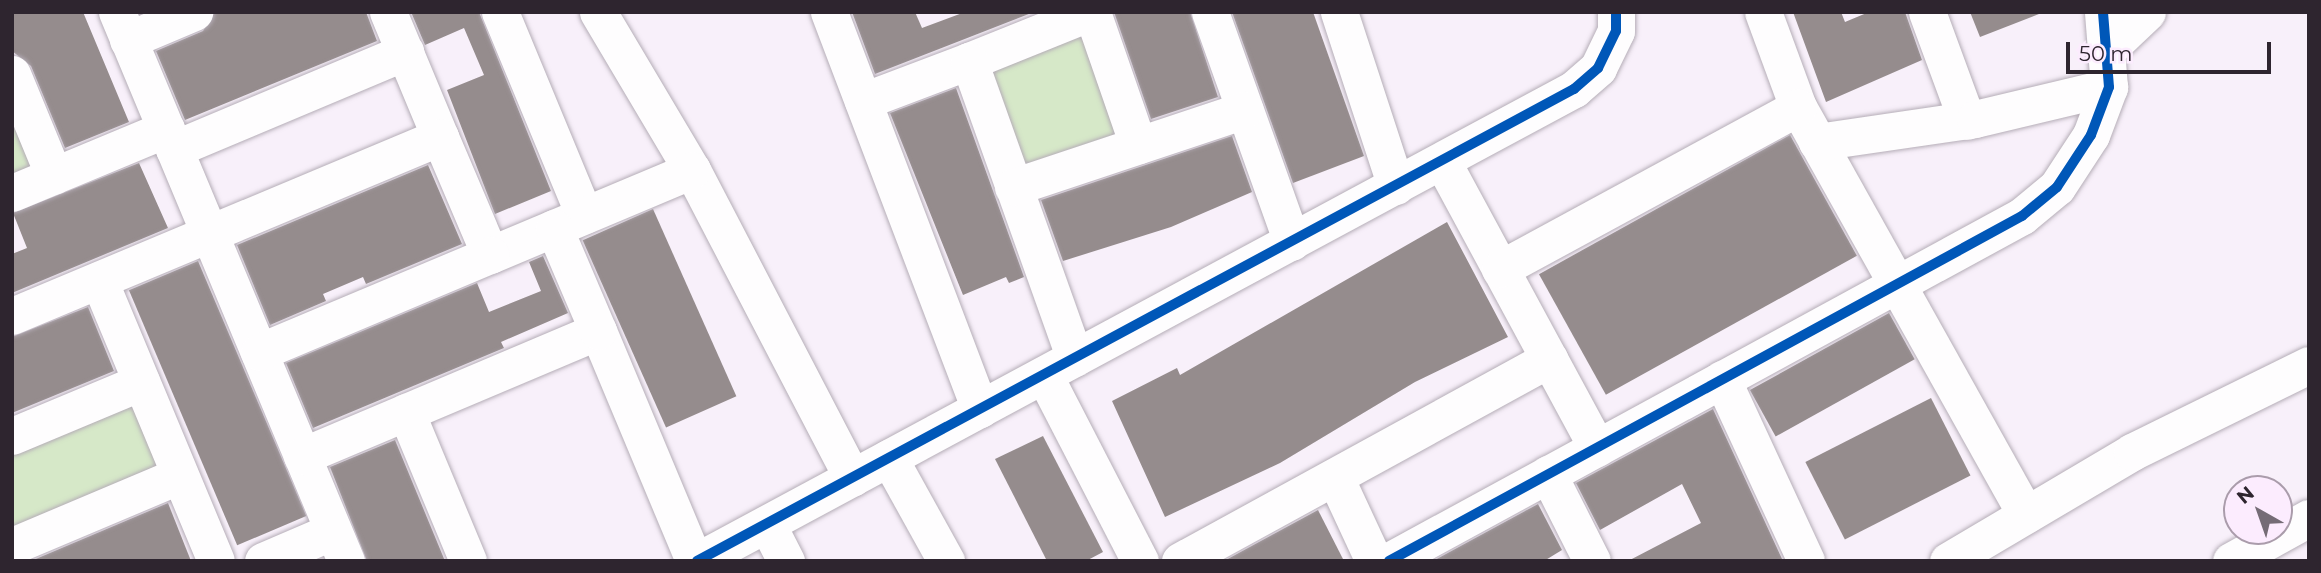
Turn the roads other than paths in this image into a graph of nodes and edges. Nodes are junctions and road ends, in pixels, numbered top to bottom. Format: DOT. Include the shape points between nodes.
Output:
graph roads {
  1 [pos="194,12"];
  2 [pos="388,12"];
  3 [pos="500,12"];
  4 [pos="598,12"];
  5 [pos="829,12"];
  6 [pos="1091,12"];
  7 [pos="1210,12"];
  8 [pos="1339,12"];
  9 [pos="1616,12"];
  10 [pos="1763,12"];
  11 [pos="1927,12"];
  12 [pos="2103,12"];
  13 [pos="2147,12"];
  14 [pos="122,26"];
  15 [pos="2110,47"];
  16 [pos="405,52"];
  17 [pos="969,61"];
  18 [pos="12,74"];
  19 [pos="2109,87"];
  20 [pos="863,101"];
  21 [pos="1798,107"];
  22 [pos="1245,110"];
  23 [pos="1967,121"];
  24 [pos="440,136"];
  25 [pos="170,139"];
  26 [pos="1817,142"];
  27 [pos="1138,145"];
  28 [pos="1442,161"];
  29 [pos="692,170"];
  30 [pos="54,176"];
  31 [pos="1396,186"];
  32 [pos="1013,187"];
  33 [pos="12,193"];
  34 [pos="569,221"];
  35 [pos="209,234"];
  36 [pos="1292,242"];
  37 [pos="490,255"];
  38 [pos="1500,269"];
  39 [pos="99,280"];
  40 [pos="1896,285"];
  41 [pos="12,316"];
  42 [pos="598,331"];
  43 [pos="259,352"];
  44 [pos="1549,359"];
  45 [pos="2309,365"];
  46 [pos="1059,367"];
  47 [pos="1722,379"];
  48 [pos="141,382"];
  49 [pos="980,409"];
  50 [pos="406,412"];
  51 [pos="12,436"];
  52 [pos="1597,447"];
  53 [pos="302,456"];
  54 [pos="890,458"];
  55 [pos="1548,474"];
  56 [pos="180,475"];
  57 [pos="1335,477"];
  58 [pos="852,478"];
  59 [pos="2026,515"];
  60 [pos="2309,519"];
  61 [pos="767,523"];
  62 [pos="12,546"];
  63 [pos="340,546"];
  64 [pos="216,561"];
  65 [pos="263,561"];
  66 [pos="468,561"];
  67 [pos="696,561"];
  68 [pos="786,561"];
  69 [pos="946,561"];
  70 [pos="1140,561"];
  71 [pos="1180,561"];
  72 [pos="1374,561"];
  73 [pos="1389,561"];
  74 [pos="1592,561"];
  75 [pos="1806,561"];
  76 [pos="1948,561"];
  77 [pos="2231,561"];
  1 -- 14 [label="street"];
  2 -- 16 [label="street"];
  3 -- 34 [label="street"];
  4 -- 29 [label="street"];
  5 -- 20 [label="street"];
  6 -- 17 [label="street"];
  6 -- 27 [label="street"];
  7 -- 22 [label="street"];
  8 -- 31 [label="street"];
  9 -- 28 [label="street" via="1616,30 1598,68 1574,89"];
  10 -- 21 [label="street"];
  11 -- 23 [label="street"];
  12 -- 15 [label="street"];
  13 -- 15 [label="street"];
  14 -- 25 [label="street"];
  15 -- 19 [label="street"];
  16 -- 24 [label="street"];
  16 -- 25 [label="street"];
  17 -- 20 [label="street"];
  17 -- 32 [label="street"];
  18 -- 30 [label="street"];
  19 -- 23 [label="street"];
  19 -- 40 [label="street" via="2091,135 2057,187 2022,216"];
  20 -- 49 [label="street"];
  21 -- 26 [label="street"];
  21 -- 38 [label="street"];
  22 -- 27 [label="street"];
  22 -- 36 [label="street"];
  23 -- 26 [label="street"];
  24 -- 35 [label="street"];
  24 -- 37 [label="street"];
  25 -- 30 [label="street"];
  25 -- 35 [label="street"];
  26 -- 40 [label="street"];
  27 -- 32 [label="street"];
  28 -- 31 [label="street"];
  28 -- 38 [label="street"];
  29 -- 34 [label="street"];
  29 -- 58 [label="street"];
  30 -- 33 [label="street"];
  31 -- 36 [label="street"];
  32 -- 46 [label="street"];
  34 -- 37 [label="street"];
  34 -- 42 [label="street"];
  35 -- 39 [label="street"];
  35 -- 43 [label="street"];
  36 -- 46 [label="street"];
  37 -- 43 [label="street"];
  38 -- 44 [label="street"];
  39 -- 41 [label="street"];
  39 -- 48 [label="street"];
  40 -- 47 [label="street"];
  40 -- 59 [label="street"];
  42 -- 50 [label="street"];
  42 -- 67 [label="street"];
  43 -- 53 [label="street"];
  44 -- 52 [label="street"];
  44 -- 57 [label="street"];
  45 -- 59 [label="street" via="2132,452"];
  46 -- 49 [label="street"];
  46 -- 70 [label="street"];
  47 -- 52 [label="street"];
  47 -- 75 [label="street"];
  48 -- 51 [label="street"];
  48 -- 56 [label="street"];
  49 -- 54 [label="street"];
  50 -- 53 [label="street"];
  50 -- 66 [label="street"];
  52 -- 55 [label="street"];
  53 -- 63 [label="street"];
  54 -- 58 [label="street"];
  54 -- 69 [label="street"];
  55 -- 73 [label="street"];
  55 -- 74 [label="street"];
  56 -- 62 [label="street"];
  56 -- 64 [label="street"];
  57 -- 71 [label="street"];
  57 -- 72 [label="street"];
  58 -- 61 [label="street"];
  59 -- 76 [label="street"];
  60 -- 77 [label="street"];
  61 -- 67 [label="street"];
  61 -- 68 [label="street"];
  63 -- 65 [label="street"];
}
